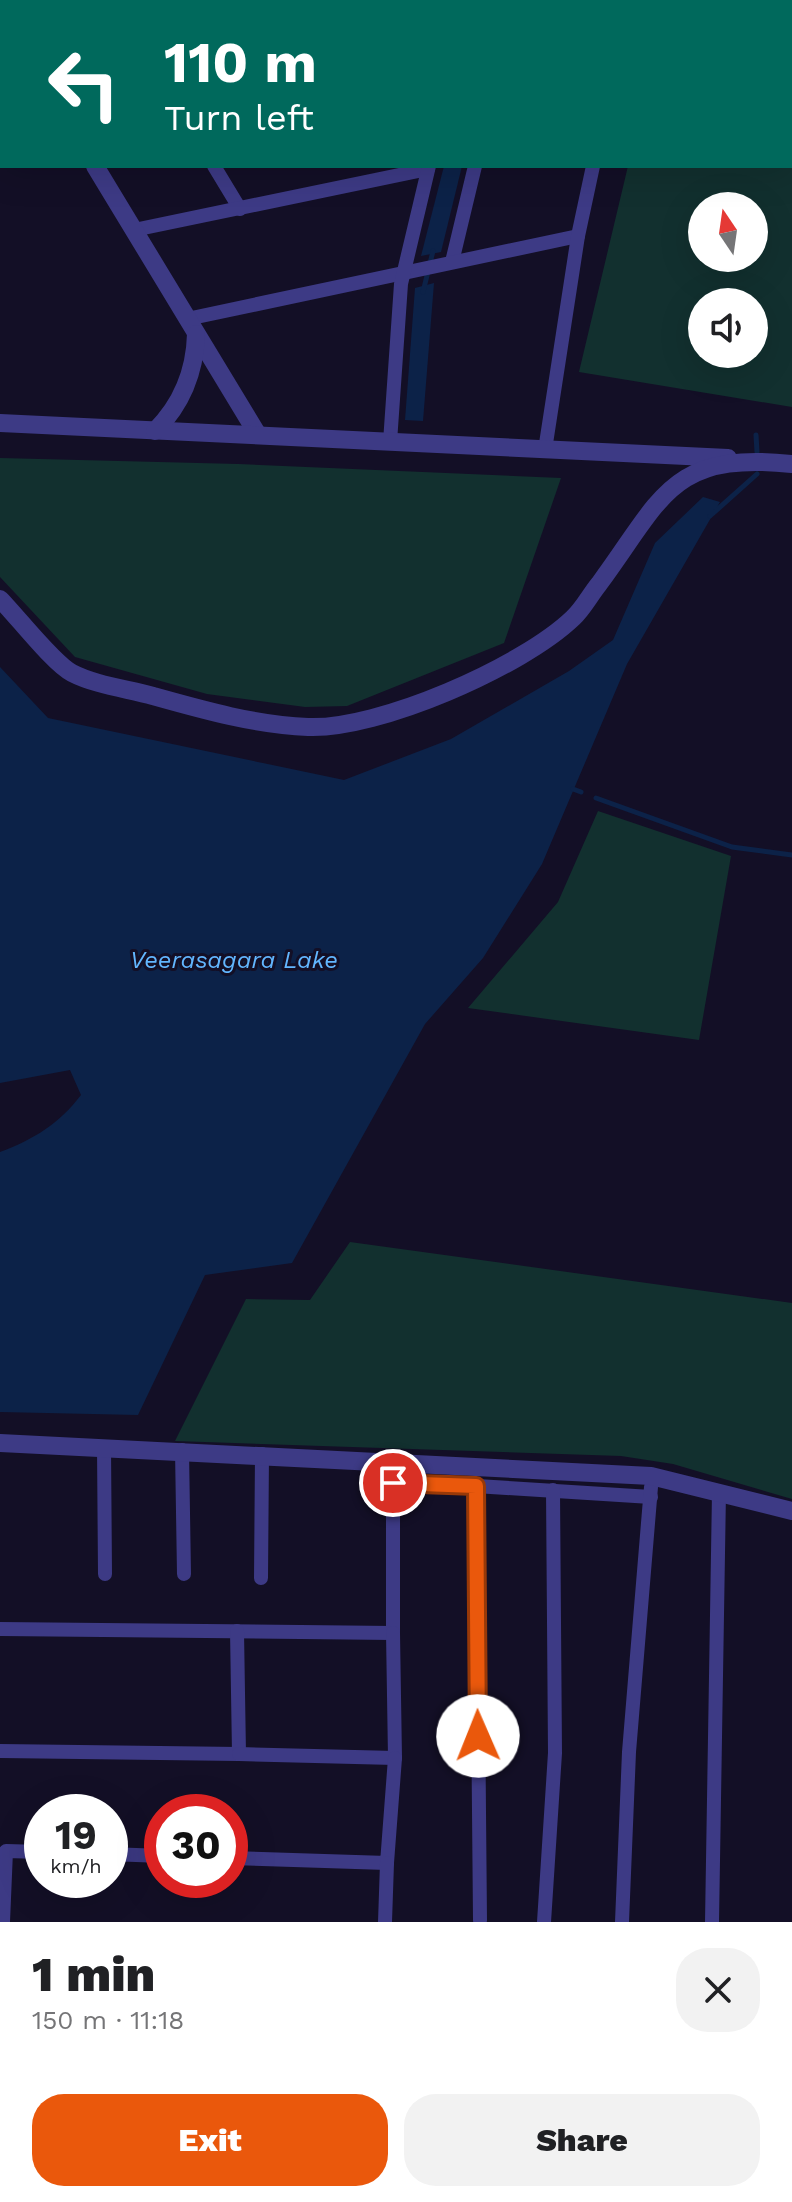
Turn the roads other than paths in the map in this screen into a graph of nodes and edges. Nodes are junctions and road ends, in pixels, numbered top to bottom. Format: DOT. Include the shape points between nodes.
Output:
graph roads {
  1 [pos="96,168"];
  2 [pos="215,168"];
  3 [pos="424,168"];
  4 [pos="428,168"];
  5 [pos="474,168"];
  6 [pos="593,168"];
  7 [pos="240,209"];
  8 [pos="134,230"];
  9 [pos="578,236"];
  10 [pos="446,264"];
  11 [pos="403,273"];
  12 [pos="192,327"];
  13 [pos="0,423"];
  14 [pos="155,431"];
  15 [pos="258,435"];
  16 [pos="390,442"];
  17 [pos="545,450"];
  18 [pos="747,459"];
  19 [pos="792,464"];
  20 [pos="0,599"];
  21 [pos="0,1443"];
  22 [pos="104,1447"];
  23 [pos="182,1450"];
  24 [pos="262,1454"];
  25 [pos="651,1476"];
  26 [pos="476,1486"];
  27 [pos="553,1490"];
  28 [pos="719,1492"];
  29 [pos="651,1497"];
  30 [pos="792,1511"];
  31 [pos="105,1574"];
  32 [pos="184,1574"];
  33 [pos="261,1578"];
  34 [pos="0,1629"];
  35 [pos="237,1631"];
  36 [pos="393,1633"];
  37 [pos="0,1751"];
  38 [pos="239,1754"];
  39 [pos="395,1758"];
  40 [pos="24,1852"];
  41 [pos="248,1859"];
  42 [pos="387,1863"];
  43 [pos="480,1920"];
  44 [pos="3,1922"];
  45 [pos="385,1922"];
  46 [pos="544,1922"];
  47 [pos="622,1922"];
  48 [pos="712,1922"];
  1 -- 8 [label="street"];
  2 -- 7 [label="street"];
  3 -- 7 [label="street"];
  4 -- 11 [label="street"];
  5 -- 10 [label="street"];
  6 -- 9 [label="street"];
  7 -- 8 [label="street"];
  8 -- 12 [label="street"];
  9 -- 10 [label="street"];
  9 -- 17 [label="street"];
  10 -- 11 [label="street"];
  11 -- 12 [label="street"];
  11 -- 16 [label="street"];
  12 -- 14 [label="street" via="194,361 186,387"];
  12 -- 15 [label="street"];
  13 -- 14 [label="street"];
  14 -- 15 [label="street"];
  15 -- 16 [label="street"];
  16 -- 17 [label="street"];
  17 -- 18 [label="street"];
  18 -- 19 [label="street"];
  18 -- 20 [label="street" via="671,485 573,618 523,654 461,686 359,723 308,727 206,711 71,673"];
  21 -- 22 [label="street"];
  22 -- 23 [label="street"];
  22 -- 31 [label="street"];
  23 -- 24 [label="street"];
  23 -- 32 [label="street"];
  24 -- 25 [label="street"];
  24 -- 33 [label="street"];
  25 -- 28 [label="street"];
  25 -- 29 [label="street"];
  26 -- 27 [label="street"];
  26 -- 36 [label="street" via="393,1483"];
  26 -- 43 [label="street"];
  27 -- 29 [label="street"];
  27 -- 46 [label="street" via="555,1753"];
  28 -- 30 [label="street"];
  28 -- 48 [label="street"];
  29 -- 47 [label="street" via="629,1752"];
  34 -- 35 [label="street"];
  35 -- 36 [label="street"];
  35 -- 38 [label="street"];
  36 -- 39 [label="street"];
  37 -- 38 [label="street"];
  38 -- 39 [label="street"];
  39 -- 42 [label="street"];
  40 -- 44 [label="street" via="6,1851"];
  41 -- 42 [label="street"];
  42 -- 45 [label="street"];
}
